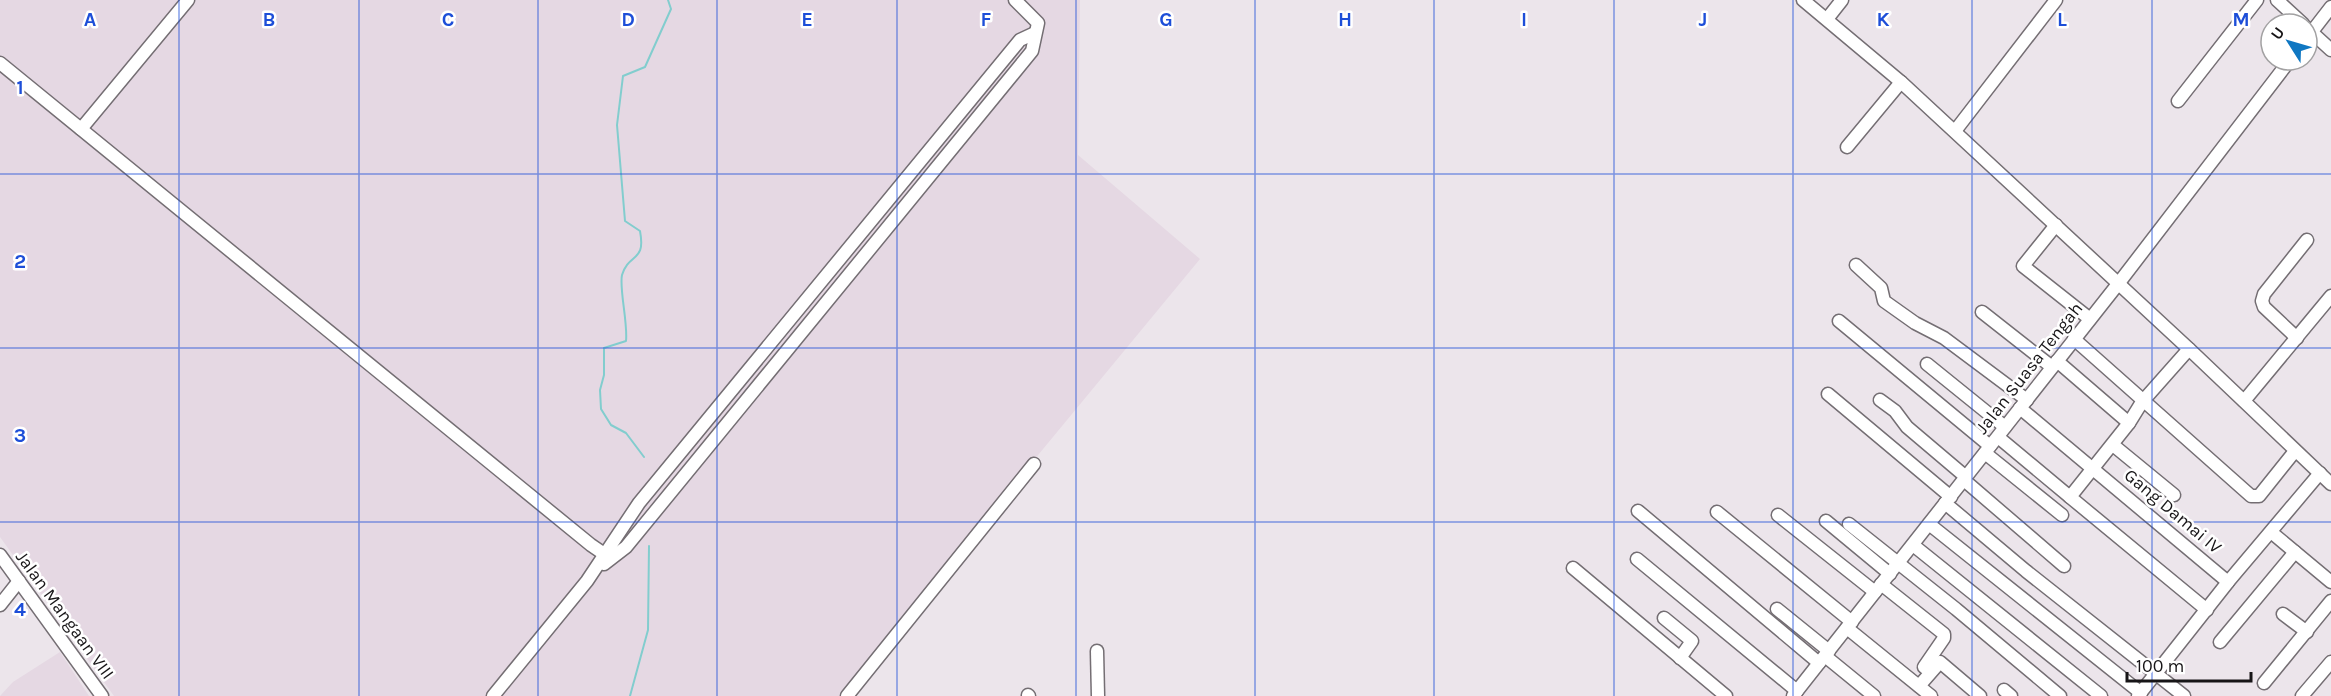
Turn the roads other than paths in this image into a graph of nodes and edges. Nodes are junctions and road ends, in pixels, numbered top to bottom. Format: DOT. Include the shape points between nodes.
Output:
graph roads {
  1 [pos="188,0"];
  2 [pos="1015,0"];
  3 [pos="1803,0"];
  4 [pos="1842,0"];
  5 [pos="2056,0"];
  6 [pos="2258,0"];
  7 [pos="2277,0"];
  8 [pos="2331,7"];
  9 [pos="2289,12"];
  10 [pos="2319,18"];
  11 [pos="1827,19"];
  12 [pos="1035,33"];
  13 [pos="2319,40"];
  14 [pos="2331,50"];
  15 [pos="0,63"];
  16 [pos="2281,72"];
  17 [pos="1901,82"];
  18 [pos="2178,101"];
  19 [pos="81,129"];
  20 [pos="1954,131"];
  21 [pos="1847,147"];
  22 [pos="2054,228"];
  23 [pos="2307,240"];
  24 [pos="1856,265"];
  25 [pos="2118,284"];
  26 [pos="2331,296"];
  27 [pos="1982,312"];
  28 [pos="2090,319"];
  29 [pos="1839,321"];
  30 [pos="2297,338"];
  31 [pos="2074,339"];
  32 [pos="2189,349"];
  33 [pos="1926,364"];
  34 [pos="2055,364"];
  35 [pos="1828,394"];
  36 [pos="1880,400"];
  37 [pos="2244,401"];
  38 [pos="2142,402"];
  39 [pos="2024,404"];
  40 [pos="2129,423"];
  41 [pos="1995,441"];
  42 [pos="2112,445"];
  43 [pos="2295,451"];
  44 [pos="1034,464"];
  45 [pos="2094,469"];
  46 [pos="2320,473"];
  47 [pos="1965,478"];
  48 [pos="2331,484"];
  49 [pos="2174,495"];
  50 [pos="2070,497"];
  51 [pos="1948,500"];
  52 [pos="1638,511"];
  53 [pos="1717,512"];
  54 [pos="1778,515"];
  55 [pos="2062,515"];
  56 [pos="1826,521"];
  57 [pos="1849,524"];
  58 [pos="1929,524"];
  59 [pos="2271,532"];
  60 [pos="1912,545"];
  61 [pos="2295,552"];
  62 [pos="0,555"];
  63 [pos="608,557"];
  64 [pos="1638,559"];
  65 [pos="1898,564"];
  66 [pos="2064,566"];
  67 [pos="1573,568"];
  68 [pos="1890,574"];
  69 [pos="19,581"];
  70 [pos="2228,582"];
  71 [pos="2331,582"];
  72 [pos="1878,588"];
  73 [pos="2331,601"];
  74 [pos="0,605"];
  75 [pos="1777,609"];
  76 [pos="2207,610"];
  77 [pos="2283,614"];
  78 [pos="1664,618"];
  79 [pos="1849,625"];
  80 [pos="2307,632"];
  81 [pos="2220,642"];
  82 [pos="1097,651"];
  83 [pos="1824,657"];
  84 [pos="1680,658"];
  85 [pos="2331,662"];
  86 [pos="1930,672"];
  87 [pos="2156,674"];
  88 [pos="2264,683"];
  89 [pos="1919,686"];
  90 [pos="1795,694"];
  91 [pos="2139,694"];
  92 [pos="2305,695"];
  93 [pos="102,696"];
  94 [pos="493,696"];
  95 [pos="847,696"];
  96 [pos="1098,696"];
  97 [pos="1726,696"];
  98 [pos="1874,696"];
  99 [pos="1931,696"];
  100 [pos="1980,696"];
  101 [pos="2060,696"];
  102 [pos="2101,696"];
  103 [pos="2184,696"];
  1 -- 19 [label="street"];
  2 -- 12 [label="street" via="1037,20"];
  3 -- 11 [label="street"];
  4 -- 11 [label="street"];
  5 -- 20 [label="street"];
  6 -- 18 [label="street"];
  7 -- 9 [label="street"];
  8 -- 10 [label="street"];
  11 -- 17 [label="street"];
  12 -- 63 [label="street" via="1020,40 639,503"];
  12 -- 63 [label="street" via="1032,51 626,547"];
  13 -- 14 [label="street"];
  15 -- 19 [label="street"];
  16 -- 25 [label="street, Jalan Suasa Tengah"];
  17 -- 20 [label="street"];
  17 -- 21 [label="street"];
  19 -- 63 [label="street"];
  20 -- 22 [label="street"];
  22 -- 25 [label="street"];
  22 -- 28 [label="street" via="2024,268"];
  23 -- 30 [label="street" via="2262,301"];
  24 -- 39 [label="street, Gang Damai IV" via="1878,285 1884,301 1915,324 1944,338"];
  25 -- 28 [label="street, Jalan Suasa Tengah"];
  25 -- 32 [label="street"];
  26 -- 30 [label="street"];
  27 -- 34 [label="street"];
  28 -- 31 [label="street, Jalan Suasa Tengah"];
  29 -- 41 [label="street"];
  30 -- 37 [label="street"];
  31 -- 34 [label="street, Jalan Suasa Tengah"];
  31 -- 38 [label="street"];
  32 -- 37 [label="street"];
  32 -- 38 [label="street"];
  33 -- 41 [label="street"];
  34 -- 39 [label="street, Jalan Suasa Tengah"];
  34 -- 40 [label="street"];
  35 -- 51 [label="street"];
  36 -- 47 [label="street"];
  37 -- 43 [label="street"];
  38 -- 40 [label="street"];
  38 -- 43 [label="street" via="2251,496 2259,495"];
  39 -- 41 [label="street, Jalan Suasa Tengah"];
  39 -- 45 [label="street, Gang Damai IV"];
  40 -- 42 [label="street"];
  41 -- 47 [label="street, Jalan Suasa Tengah"];
  41 -- 50 [label="street"];
  41 -- 55 [label="street"];
  42 -- 45 [label="street"];
  42 -- 49 [label="street"];
  43 -- 46 [label="street"];
  44 -- 95 [label="street"];
  45 -- 50 [label="street"];
  45 -- 70 [label="street, Gang Damai IV"];
  46 -- 48 [label="street"];
  46 -- 59 [label="street"];
  47 -- 51 [label="street, Jalan Suasa Tengah"];
  47 -- 66 [label="street"];
  50 -- 76 [label="street"];
  51 -- 58 [label="street, Jalan Suasa Tengah"];
  51 -- 87 [label="street" via="2026,571"];
  52 -- 83 [label="street"];
  53 -- 79 [label="street"];
  54 -- 72 [label="street"];
  56 -- 68 [label="street"];
  57 -- 65 [label="street"];
  58 -- 60 [label="street, Jalan Suasa Tengah"];
  58 -- 91 [label="street"];
  59 -- 61 [label="street"];
  59 -- 70 [label="street"];
  60 -- 65 [label="street, Jalan Suasa Tengah"];
  60 -- 102 [label="street"];
  61 -- 71 [label="street"];
  61 -- 81 [label="street"];
  62 -- 69 [label="street, Jalan Mangaan VIII"];
  63 -- 94 [label="street"];
  64 -- 90 [label="street"];
  65 -- 68 [label="street, Jalan Suasa Tengah"];
  65 -- 101 [label="street"];
  67 -- 84 [label="street"];
  68 -- 72 [label="street, Jalan Suasa Tengah"];
  69 -- 74 [label="street"];
  69 -- 93 [label="street, Jalan Mangaan VIII"];
  70 -- 76 [label="street"];
  72 -- 79 [label="street, Jalan Suasa Tengah"];
  72 -- 86 [label="street" via="1944,634 1924,667"];
  73 -- 80 [label="street"];
  75 -- 83 [label="street"];
  76 -- 87 [label="street"];
  77 -- 80 [label="street"];
  78 -- 84 [label="street" via="1692,641"];
  79 -- 83 [label="street, Jalan Suasa Tengah"];
  79 -- 89 [label="street"];
  80 -- 88 [label="street"];
  82 -- 96 [label="street"];
  83 -- 90 [label="street, Jalan Suasa Tengah"];
  83 -- 98 [label="street"];
  84 -- 97 [label="street"];
  85 -- 92 [label="street"];
  86 -- 89 [label="street"];
  86 -- 100 [label="street" via="1940,662"];
  87 -- 91 [label="street"];
  87 -- 103 [label="street"];
  89 -- 99 [label="street"];
}
